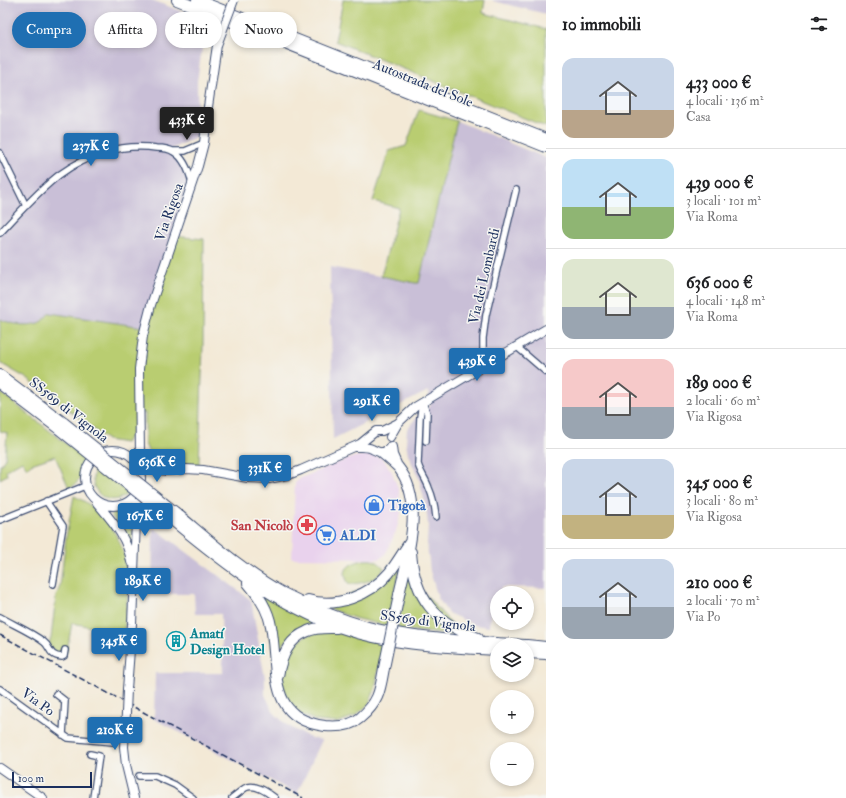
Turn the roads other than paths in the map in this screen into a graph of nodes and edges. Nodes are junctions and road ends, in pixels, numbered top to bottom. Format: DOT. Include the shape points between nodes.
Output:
graph roads {
  1 [pos="177,0"];
  2 [pos="197,0"];
  3 [pos="234,0"];
  4 [pos="546,139"];
  5 [pos="204,143"];
  6 [pos="546,147"];
  7 [pos="173,151"];
  8 [pos="0,153"];
  9 [pos="193,183"];
  10 [pos="516,190"];
  11 [pos="26,206"];
  12 [pos="0,233"];
  13 [pos="546,329"];
  14 [pos="517,347"];
  15 [pos="482,367"];
  16 [pos="546,372"];
  17 [pos="0,375"];
  18 [pos="0,384"];
  19 [pos="422,403"];
  20 [pos="398,423"];
  21 [pos="61,426"];
  22 [pos="382,431"];
  23 [pos="139,435"];
  24 [pos="371,436"];
  25 [pos="426,441"];
  26 [pos="390,442"];
  27 [pos="354,447"];
  28 [pos="377,451"];
  29 [pos="125,452"];
  30 [pos="139,466"];
  31 [pos="397,466"];
  32 [pos="166,471"];
  33 [pos="141,482"];
  34 [pos="86,486"];
  35 [pos="137,494"];
  36 [pos="95,500"];
  37 [pos="46,502"];
  38 [pos="174,516"];
  39 [pos="436,517"];
  40 [pos="0,520"];
  41 [pos="410,542"];
  42 [pos="242,575"];
  43 [pos="134,578"];
  44 [pos="52,584"];
  45 [pos="281,592"];
  46 [pos="0,617"];
  47 [pos="342,628"];
  48 [pos="488,642"];
  49 [pos="534,646"];
  50 [pos="546,647"];
  51 [pos="490,649"];
  52 [pos="65,650"];
  53 [pos="534,653"];
  54 [pos="546,654"];
  55 [pos="278,680"];
  56 [pos="0,689"];
  57 [pos="56,694"];
  58 [pos="63,735"];
  59 [pos="113,742"];
  60 [pos="90,754"];
  61 [pos="0,768"];
  62 [pos="138,776"];
  63 [pos="255,787"];
  64 [pos="43,798"];
  65 [pos="93,798"];
  66 [pos="134,798"];
  67 [pos="193,798"];
  68 [pos="232,798"];
  69 [pos="266,798"];
  70 [pos="275,798"];
  1 -- 6 [label="highway, Autostrada del Sole"];
  2 -- 4 [label="highway, Autostrada del Sole"];
  3 -- 5 [label="main road, Via Rigosa, bridge" via="217,45"];
  5 -- 7 [label="street" via="193,149"];
  5 -- 9 [label="main road, Via Rigosa"];
  7 -- 9 [label="street" via="181,158"];
  7 -- 11 [label="street" via="144,146 129,147 83,160 59,175"];
  8 -- 11 [label="street"];
  9 -- 23 [label="main road, Via Rigosa" via="151,305 144,336 139,369"];
  10 -- 15 [label="street, Via dei Lombardi" via="486,315"];
  11 -- 12 [label="street"];
  13 -- 14 [label="main road"];
  14 -- 15 [label="main road"];
  14 -- 16 [label="street"];
  15 -- 19 [label="main road"];
  17 -- 21 [label="highway, SS569 di Vignola"];
  18 -- 21 [label="highway, SS569 di Vignola"];
  19 -- 20 [label="main road"];
  19 -- 25 [label="street" via="427,413"];
  19 -- 39 [label="street" via="418,464 429,487"];
  20 -- 22 [label="main road"];
  20 -- 26 [label="main road"];
  21 -- 38 [label="highway, SS569 di Vignola, bridge"];
  22 -- 24 [label="main road"];
  22 -- 26 [label="main road" via="388,434"];
  23 -- 29 [label="main road" via="133,446"];
  23 -- 30 [label="main road, Via Rigosa"];
  24 -- 27 [label="main road"];
  24 -- 28 [label="main road" via="369,442"];
  26 -- 28 [label="main road" via="388,450"];
  26 -- 31 [label="highway"];
  27 -- 28 [label="main road"];
  27 -- 32 [label="main road" via="296,472 269,479 204,470"];
  28 -- 31 [label="highway"];
  29 -- 30 [label="main road"];
  29 -- 34 [label="main road" via="110,450 94,457 85,472"];
  30 -- 32 [label="main road"];
  30 -- 33 [label="main road"];
  31 -- 41 [label="highway" via="405,480 411,501 413,522"];
  32 -- 33 [label="main road" via="154,473"];
  33 -- 35 [label="main road"];
  34 -- 36 [label="main road"];
  34 -- 37 [label="street"];
  35 -- 36 [label="main road" via="128,503 115,507"];
  35 -- 43 [label="main road"];
  36 -- 43 [label="main road" via="124,538"];
  37 -- 40 [label="street"];
  37 -- 44 [label="street" via="63,526"];
  38 -- 42 [label="highway, SS569 di Vignola" via="209,551"];
  38 -- 45 [label="highway, SS569 di Vignola"];
  41 -- 45 [label="highway" via="389,573 375,586 355,597 332,603 314,602"];
  41 -- 48 [label="highway" via="419,590 436,615 457,630"];
  41 -- 55 [label="highway, bridge" via="380,690 374,705 358,720 337,727 312,724 298,717 286,706 280,694"];
  42 -- 47 [label="highway, SS569 di Vignola" via="285,602"];
  42 -- 55 [label="highway" via="266,608"];
  43 -- 66 [label="main road, bridge" via="124,747"];
  45 -- 48 [label="highway, SS569 di Vignola" via="369,627 412,635"];
  46 -- 52 [label="street" via="46,643 56,656 64,656"];
  47 -- 51 [label="highway, SS569 di Vignola" via="419,644"];
  47 -- 55 [label="highway" via="324,628 306,632 298,637 289,645 280,665"];
  49 -- 50 [label="highway, SS569 di Vignola"];
  53 -- 54 [label="highway"];
  56 -- 58 [label="street, Via Po"];
  57 -- 58 [label="street, Via Po" via="66,701"];
  58 -- 59 [label="street, Via Po" via="68,738"];
  60 -- 65 [label="street" via="99,756"];
  61 -- 64 [label="main road"];
  62 -- 67 [label="street" via="155,776 175,785"];
  63 -- 68 [label="street" via="245,788"];
  63 -- 69 [label="street"];
  63 -- 70 [label="street"];
}
